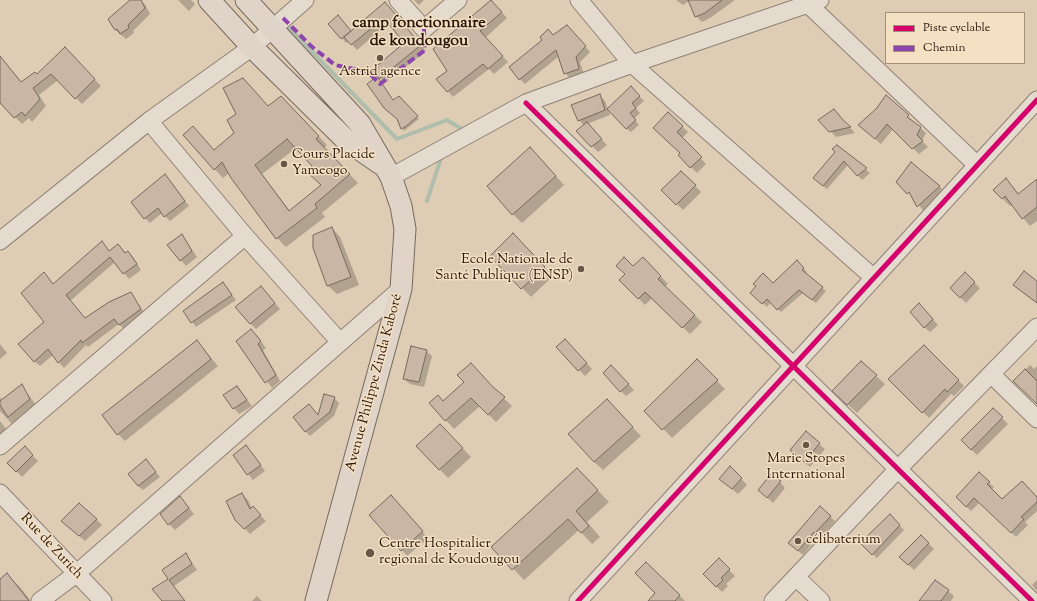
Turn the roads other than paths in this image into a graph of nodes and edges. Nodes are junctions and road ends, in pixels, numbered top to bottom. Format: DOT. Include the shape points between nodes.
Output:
graph roads {
  1 [pos="208,0"];
  2 [pos="246,0"];
  3 [pos="305,0"];
  4 [pos="398,0"];
  5 [pos="458,0"];
  6 [pos="579,0"];
  7 [pos="814,2"];
  8 [pos="272,29"];
  9 [pos="252,47"];
  10 [pos="632,64"];
  11 [pos="1037,100"];
  12 [pos="526,103"];
  13 [pos="149,121"];
  14 [pos="977,165"];
  15 [pos="387,171"];
  16 [pos="245,236"];
  17 [pos="0,241"];
  18 [pos="874,278"];
  19 [pos="401,289"];
  20 [pos="1037,327"];
  21 [pos="340,342"];
  22 [pos="793,366"];
  23 [pos="991,374"];
  24 [pos="1037,419"];
  25 [pos="0,446"];
  26 [pos="898,469"];
  27 [pos="0,493"];
  28 [pos="76,574"];
  29 [pos="796,577"];
  30 [pos="580,600"];
  31 [pos="40,601"];
  32 [pos="102,601"];
  33 [pos="316,601"];
  34 [pos="774,601"];
  35 [pos="821,601"];
  36 [pos="1032,601"];
  1 -- 9 [label="main road"];
  2 -- 8 [label="main road, Avenue Philippe Zinda Kaboré"];
  3 -- 8 [label="street"];
  4 -- 5 [label="street" via="424,30"];
  6 -- 10 [label="street"];
  7 -- 10 [label="street"];
  7 -- 14 [label="street"];
  8 -- 9 [label="street"];
  8 -- 15 [label="main road, Avenue Philippe Zinda Kaboré" via="360,124"];
  9 -- 13 [label="street"];
  9 -- 15 [label="main road" via="346,140"];
  10 -- 12 [label="street"];
  10 -- 18 [label="street"];
  11 -- 14 [label="street"];
  12 -- 15 [label="street"];
  12 -- 22 [label="street"];
  13 -- 16 [label="street"];
  13 -- 17 [label="street"];
  14 -- 18 [label="street"];
  15 -- 19 [label="main road, Avenue Philippe Zinda Kaboré" via="401,206 405,229"];
  16 -- 21 [label="street"];
  16 -- 25 [label="street"];
  18 -- 22 [label="street"];
  19 -- 21 [label="street"];
  19 -- 33 [label="main road, Avenue Philippe Zinda Kaboré"];
  20 -- 23 [label="street"];
  21 -- 28 [label="street"];
  22 -- 26 [label="street"];
  22 -- 30 [label="street"];
  23 -- 24 [label="street"];
  23 -- 26 [label="street"];
  26 -- 29 [label="street"];
  26 -- 36 [label="street"];
  27 -- 28 [label="street, Rue de Zurich"];
  28 -- 31 [label="street"];
  28 -- 32 [label="street, Rue de Zurich"];
  29 -- 34 [label="street"];
  29 -- 35 [label="street"];
}
